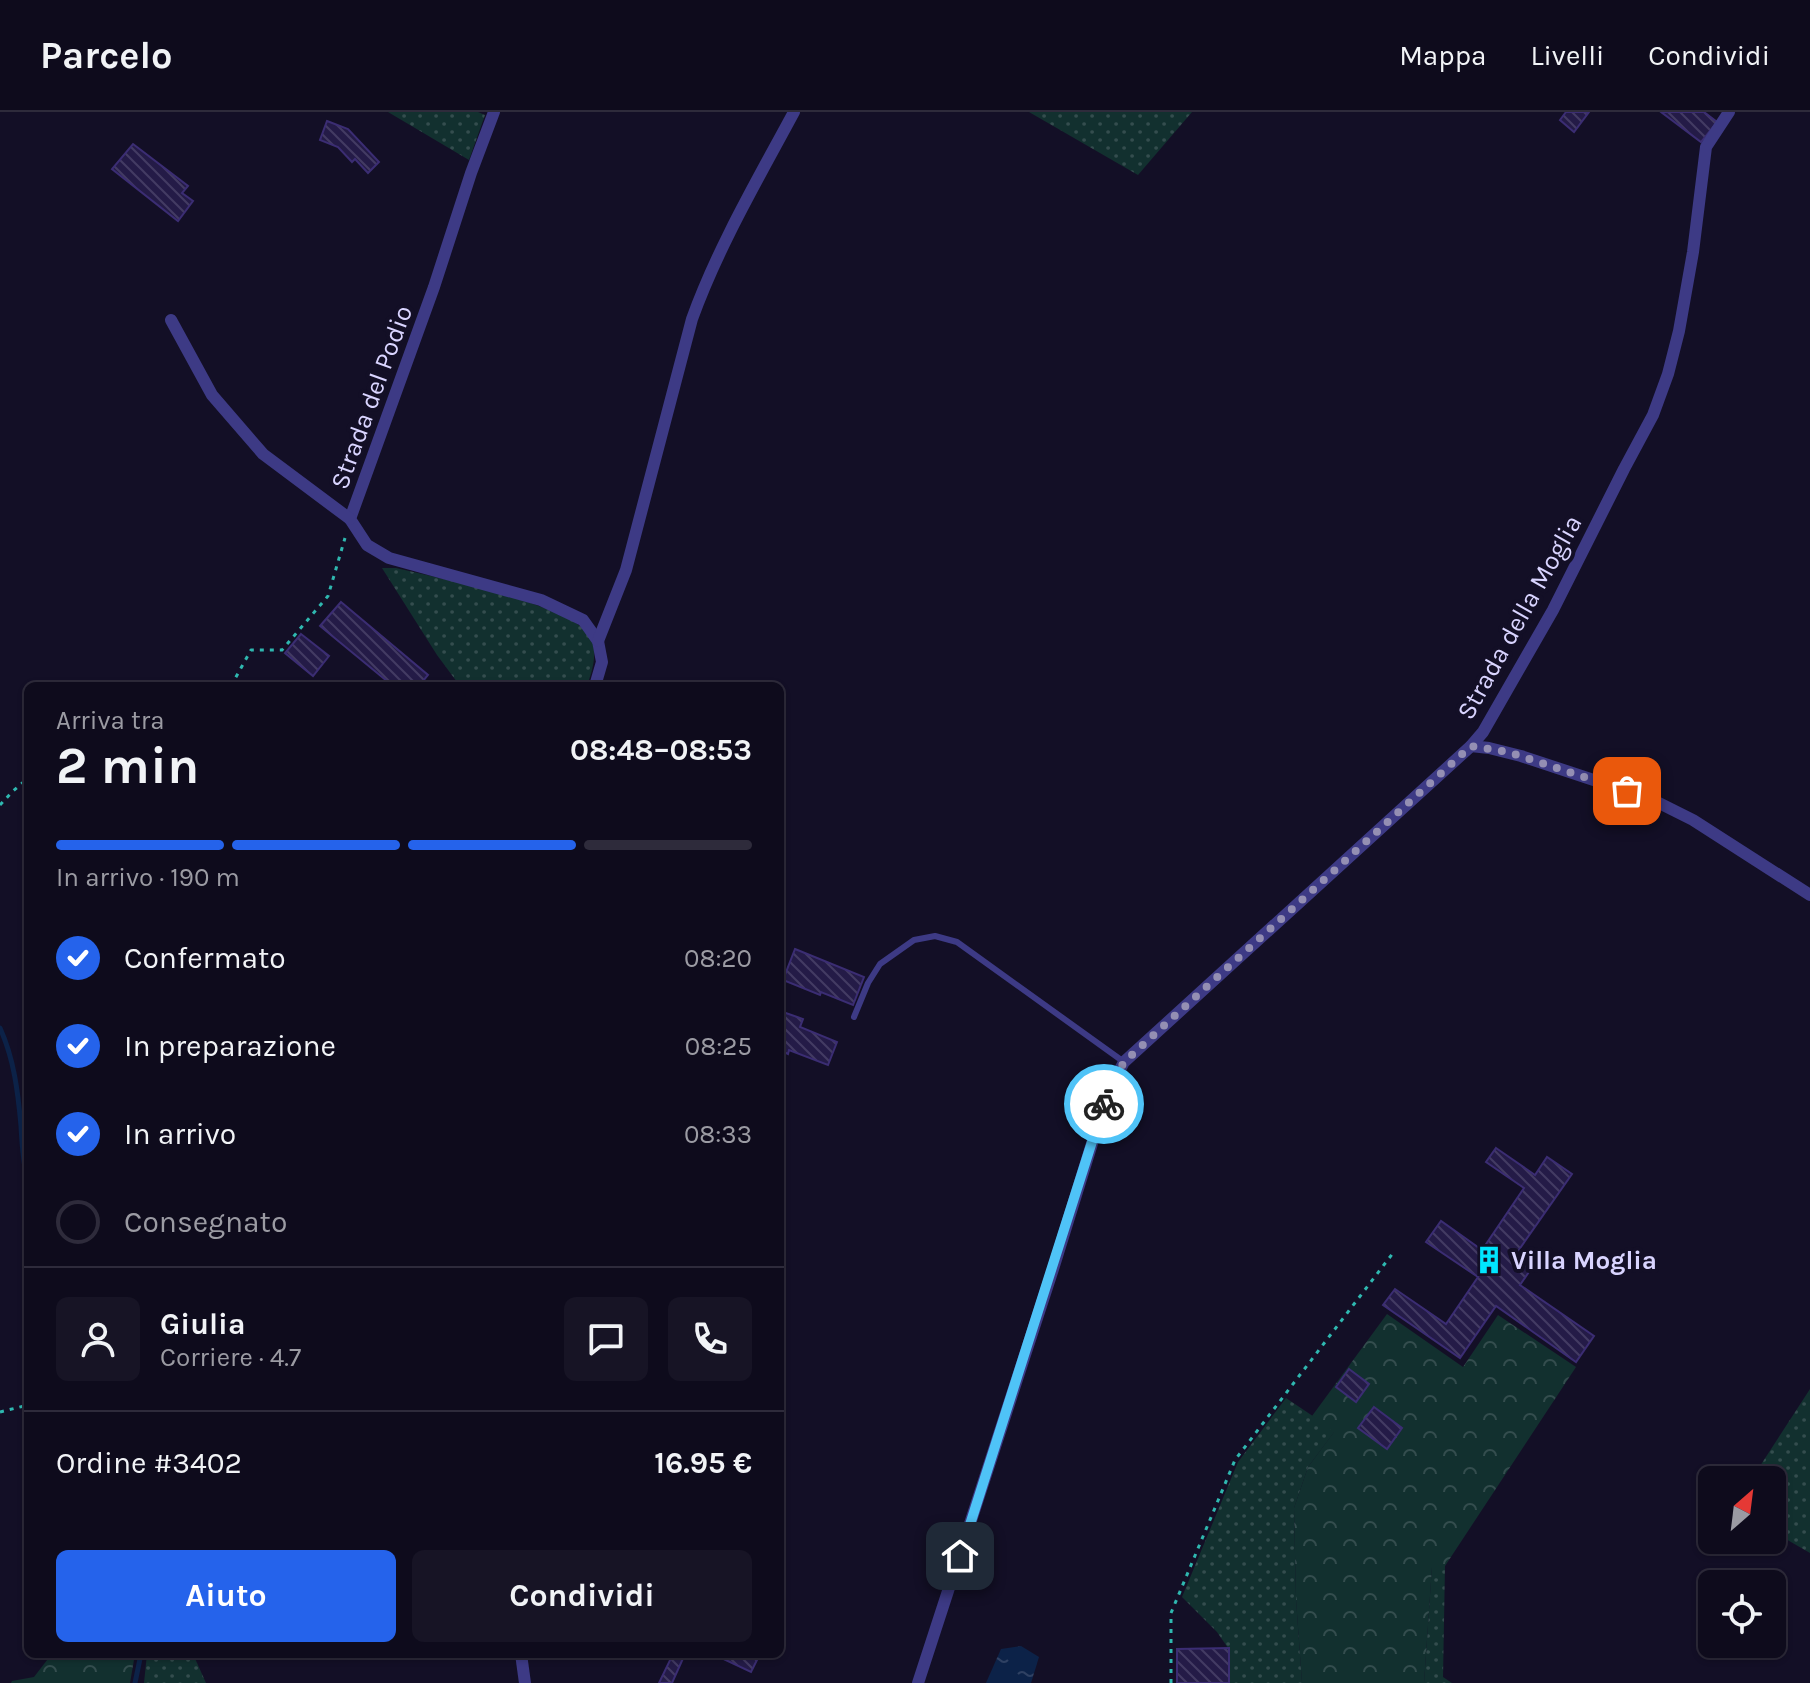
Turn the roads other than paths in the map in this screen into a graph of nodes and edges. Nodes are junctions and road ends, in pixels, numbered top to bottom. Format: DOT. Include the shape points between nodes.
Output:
graph roads {
  1 [pos="494,112"];
  2 [pos="794,112"];
  3 [pos="1729,112"];
  4 [pos="171,320"];
  5 [pos="350,519"];
  6 [pos="598,641"];
  7 [pos="596,682"];
  8 [pos="1471,746"];
  9 [pos="1810,895"];
  10 [pos="854,1017"];
  11 [pos="1124,1062"];
  12 [pos="522,1658"];
  13 [pos="525,1683"];
  14 [pos="918,1683"];
  1 -- 5 [label="street, Strada del Podio"];
  2 -- 6 [label="street" via="692,319 626,570"];
  3 -- 8 [label="street, Strada della Moglia" via="1706,147 1679,331 1653,415 1553,610"];
  4 -- 5 [label="street" via="212,395 263,454"];
  5 -- 6 [label="street, Strada del Podio" via="367,545 389,558 541,600 583,620"];
  6 -- 7 [label="street" via="602,662"];
  8 -- 9 [label="street" via="1521,756 1675,809"];
  8 -- 11 [label="street, Strada della Moglia"];
  10 -- 11 [label="lane" via="880,964 914,940 935,936 957,942"];
  11 -- 14 [label="street, Strada della Moglia" via="1108,1092"];
  12 -- 13 [label="street"];
}
